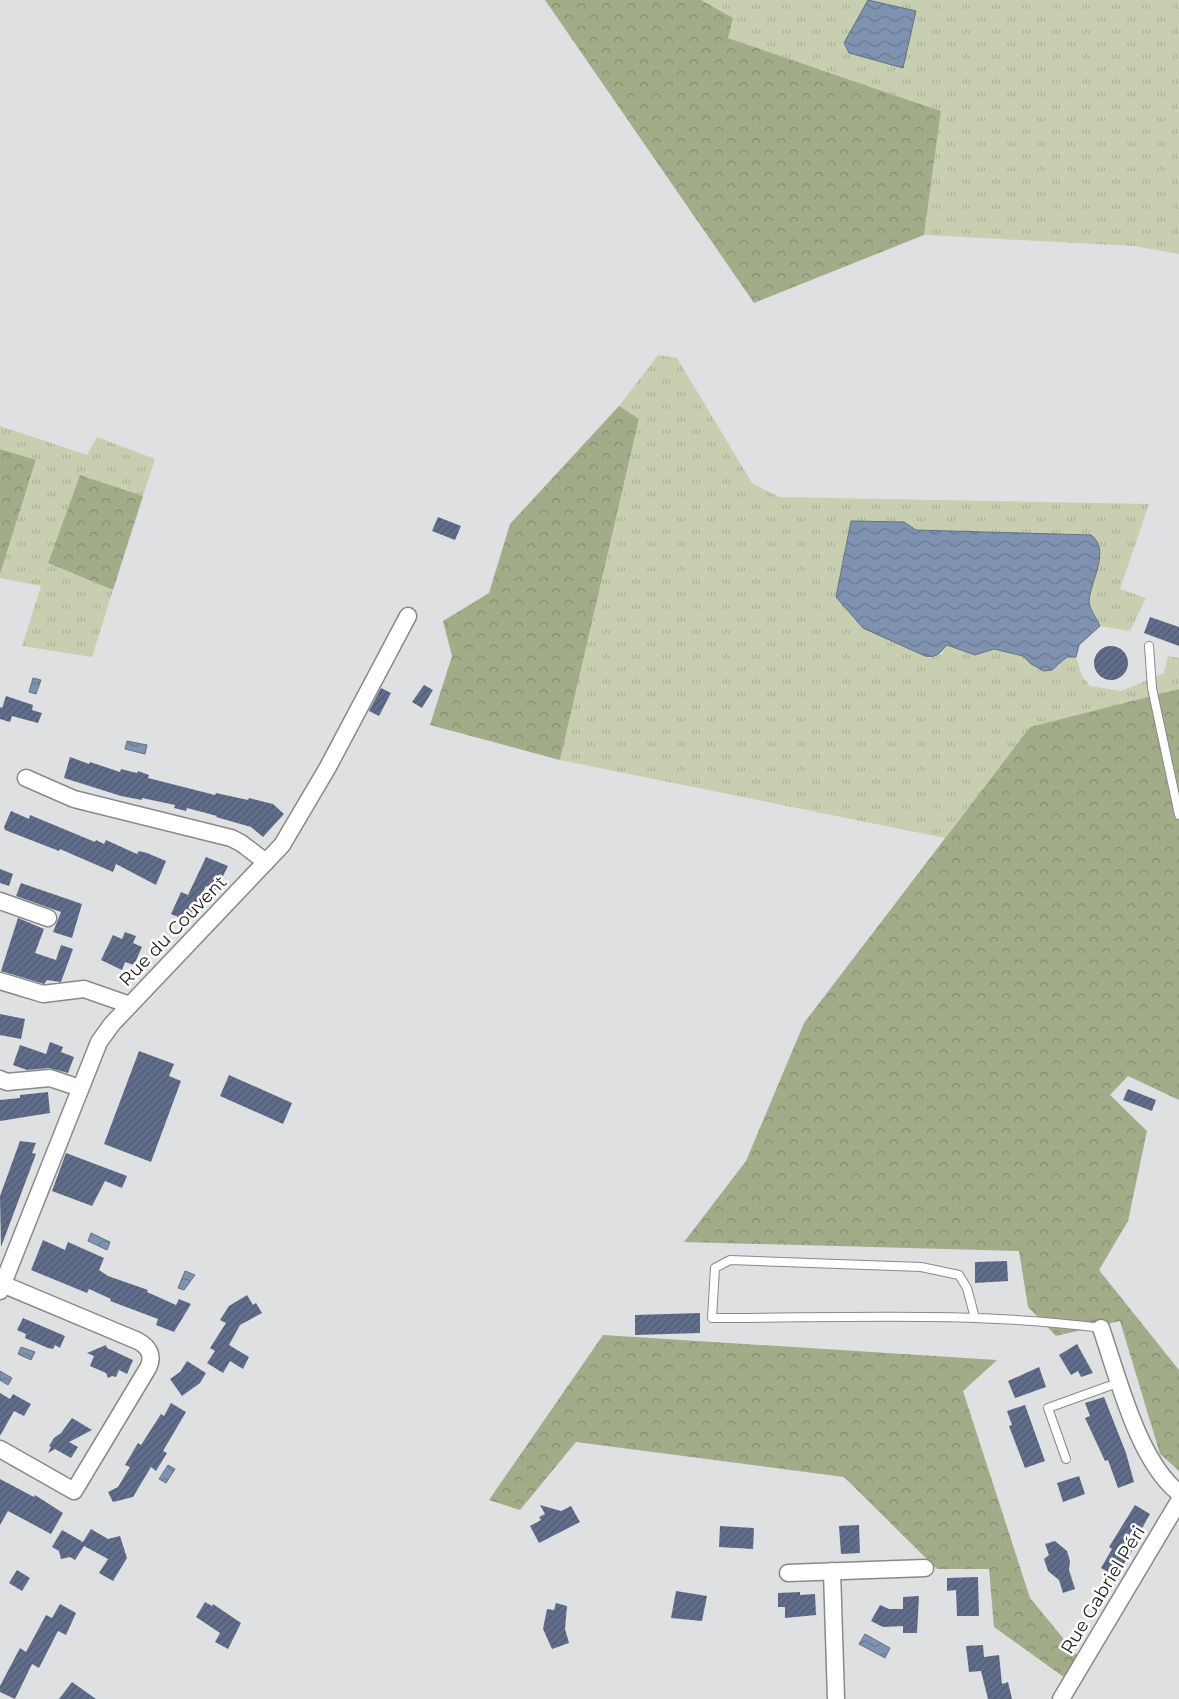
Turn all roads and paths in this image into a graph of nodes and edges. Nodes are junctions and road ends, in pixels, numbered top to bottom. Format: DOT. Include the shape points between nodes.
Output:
graph roads {
  1 [pos="408,616"];
  2 [pos="1149,646"];
  3 [pos="26,778"];
  4 [pos="1179,815"];
  5 [pos="266,862"];
  6 [pos="0,901"];
  7 [pos="48,918"];
  8 [pos="0,981"];
  9 [pos="130,1005"];
  10 [pos="0,1079"];
  11 [pos="80,1088"];
  12 [pos="7,1251"];
  13 [pos="1,1287"];
  14 [pos="975,1318"];
  15 [pos="1101,1328"];
  16 [pos="1120,1382"];
  17 [pos="0,1449"];
  18 [pos="1066,1459"];
  19 [pos="1179,1494"];
  20 [pos="1179,1501"];
  21 [pos="925,1568"];
  22 [pos="832,1571"];
  23 [pos="788,1573"];
  24 [pos="836,1699"];
  25 [pos="1061,1699"];
  1 -- 5 [label="street, Rue du Couvent" via="299,819"];
  2 -- 4 [label="lane" via="1152,688"];
  3 -- 5 [label="street" via="62,795 231,838"];
  5 -- 9 [label="street, Rue du Couvent"];
  6 -- 7 [label="street"];
  8 -- 9 [label="street" via="42,994 84,989"];
  9 -- 11 [label="street, Rue du Couvent" via="99,1042"];
  10 -- 11 [label="street" via="7,1082 50,1078"];
  11 -- 12 [label="street, Rue du Couvent"];
  12 -- 13 [label="street, Rue du Couvent"];
  13 -- 17 [label="street" via="138,1340 147,1347 151,1358 74,1491"];
  14 -- 14 [label="lane" via="712,1318 715,1268 730,1260 921,1267 959,1275 967,1288"];
  14 -- 15 [label="lane" via="1039,1320"];
  15 -- 16 [label="street"];
  16 -- 18 [label="lane" via="1048,1408"];
  16 -- 19 [label="street" via="1148,1457"];
  20 -- 25 [label="street, Rue Gabriel Péri"];
  21 -- 22 [label="street"];
  22 -- 23 [label="street"];
  22 -- 24 [label="street"];
}
